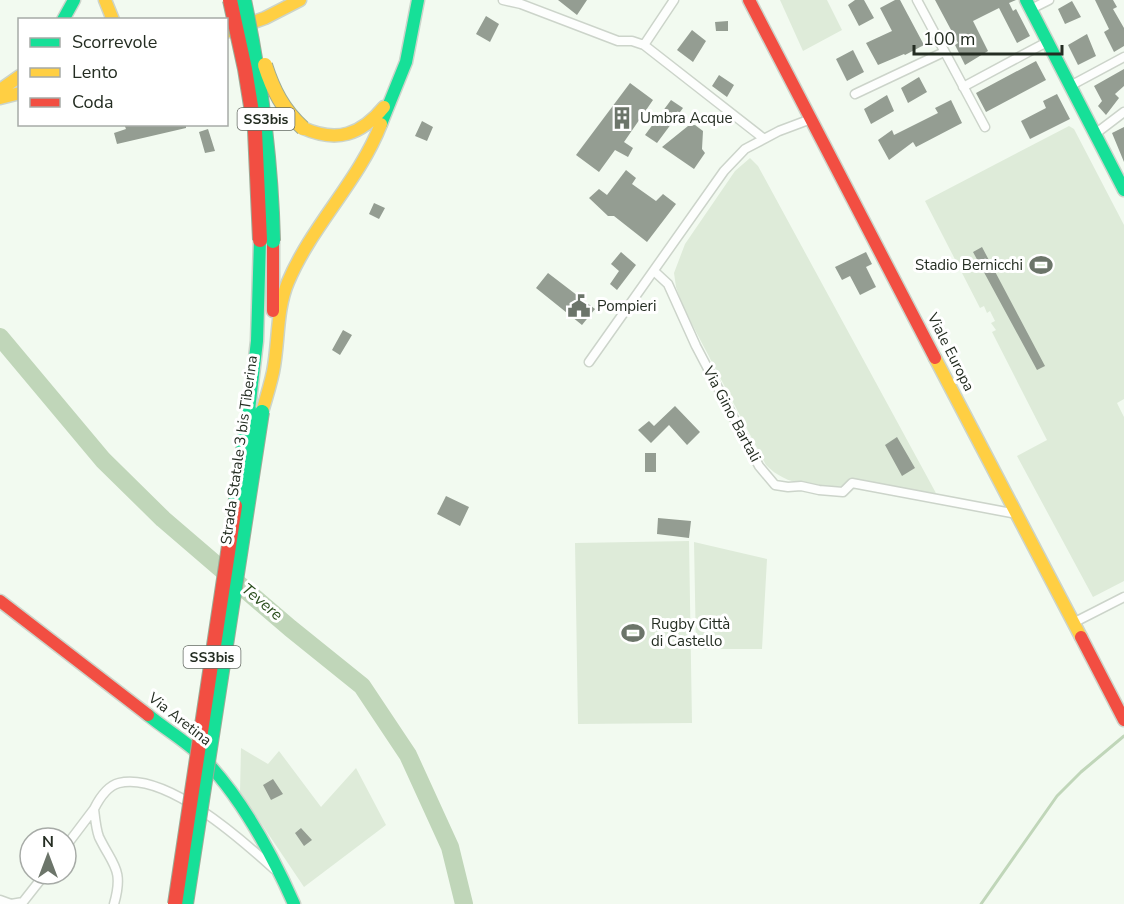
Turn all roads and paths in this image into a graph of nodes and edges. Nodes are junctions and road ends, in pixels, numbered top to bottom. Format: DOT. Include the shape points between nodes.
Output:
graph roads {
  1 [pos="76,0"];
  2 [pos="105,0"];
  3 [pos="224,0"];
  4 [pos="230,0"];
  5 [pos="244,0"];
  6 [pos="251,0"];
  7 [pos="300,0"];
  8 [pos="405,0"];
  9 [pos="418,0"];
  10 [pos="503,0"];
  11 [pos="674,0"];
  12 [pos="749,0"];
  13 [pos="916,0"];
  14 [pos="1049,0"];
  15 [pos="1029,5"];
  16 [pos="64,18"];
  17 [pos="77,18"];
  18 [pos="112,18"];
  19 [pos="228,18"];
  20 [pos="228,18"];
  21 [pos="413,30"];
  22 [pos="228,31"];
  23 [pos="1047,42"];
  24 [pos="644,45"];
  25 [pos="944,52"];
  26 [pos="1124,57"];
  27 [pos="18,77"];
  28 [pos="1070,86"];
  29 [pos="397,87"];
  30 [pos="963,87"];
  31 [pos="0,90"];
  32 [pos="18,94"];
  33 [pos="855,94"];
  34 [pos="0,98"];
  35 [pos="1124,112"];
  36 [pos="812,118"];
  37 [pos="985,127"];
  38 [pos="255,131"];
  39 [pos="1095,134"];
  40 [pos="763,138"];
  41 [pos="1124,190"];
  42 [pos="267,240"];
  43 [pos="654,271"];
  44 [pos="589,362"];
  45 [pos="256,411"];
  46 [pos="1017,514"];
  47 [pos="1124,597"];
  48 [pos="0,601"];
  49 [pos="1073,623"];
  50 [pos="1124,720"];
  51 [pos="94,809"];
  52 [pos="78,830"];
  53 [pos="281,875"];
  54 [pos="36,886"];
  55 [pos="0,900"];
  56 [pos="114,904"];
  57 [pos="175,904"];
  58 [pos="186,904"];
  59 [pos="294,904"];
  1 -- 16 [label="main road"];
  1 -- 17 [label="main road"];
  2 -- 18 [label="main road"];
  3 -- 19 [label="main road, bridge"];
  4 -- 38 [label="main road, Strada Statale 3 bis Tiberina / SS3bis, bridge"];
  5 -- 42 [label="main road, Strada Statale 3 bis Tiberina / SS3bis, bridge" via="270,159"];
  6 -- 29 [label="main road, bridge" via="274,90 287,112 303,128 331,136 357,131 375,118"];
  7 -- 22 [label="main road"];
  8 -- 21 [label="main road"];
  9 -- 21 [label="main road"];
  10 -- 24 [label="street" via="618,41"];
  11 -- 24 [label="street"];
  12 -- 36 [label="main road, Viale Europa"];
  13 -- 25 [label="street"];
  14 -- 15 [label="street"];
  15 -- 23 [label="main road"];
  20 -- 38 [label="main road, bridge"];
  21 -- 29 [label="main road"];
  23 -- 28 [label="main road"];
  23 -- 30 [label="street"];
  24 -- 40 [label="street"];
  25 -- 30 [label="street"];
  25 -- 33 [label="street"];
  26 -- 28 [label="street"];
  27 -- 31 [label="main road"];
  28 -- 39 [label="main road"];
  29 -- 45 [label="main road" via="370,148 287,283 273,372"];
  30 -- 37 [label="street"];
  32 -- 34 [label="main road"];
  35 -- 39 [label="street"];
  36 -- 40 [label="street"];
  36 -- 46 [label="main road, Viale Europa"];
  38 -- 42 [label="main road, Strada Statale 3 bis Tiberina / SS3bis, bridge"];
  39 -- 41 [label="main road"];
  40 -- 43 [label="street" via="745,149 724,171"];
  42 -- 45 [label="main road, Strada Statale 3 bis Tiberina / SS3bis" via="257,341"];
  43 -- 44 [label="street"];
  43 -- 46 [label="street, Via Gino Bartali" via="668,284 759,466 775,485 843,492 852,483"];
  45 -- 57 [label="main road, Strada Statale 3 bis Tiberina / SS3bis, bridge"];
  45 -- 58 [label="main road, Strada Statale 3 bis Tiberina / SS3bis, bridge"];
  46 -- 49 [label="main road, Viale Europa"];
  47 -- 49 [label="street"];
  48 -- 53 [label="main road, Via Aretina" via="201,756 234,794"];
  49 -- 50 [label="main road, Viale Europa"];
  51 -- 52 [label="street"];
  51 -- 53 [label="street" via="117,784 152,786 213,817"];
  51 -- 56 [label="street" via="98,836 114,861 119,886"];
  53 -- 59 [label="main road, Via Aretina"];
  54 -- 55 [label="street" via="23,902 10,904"];
}
